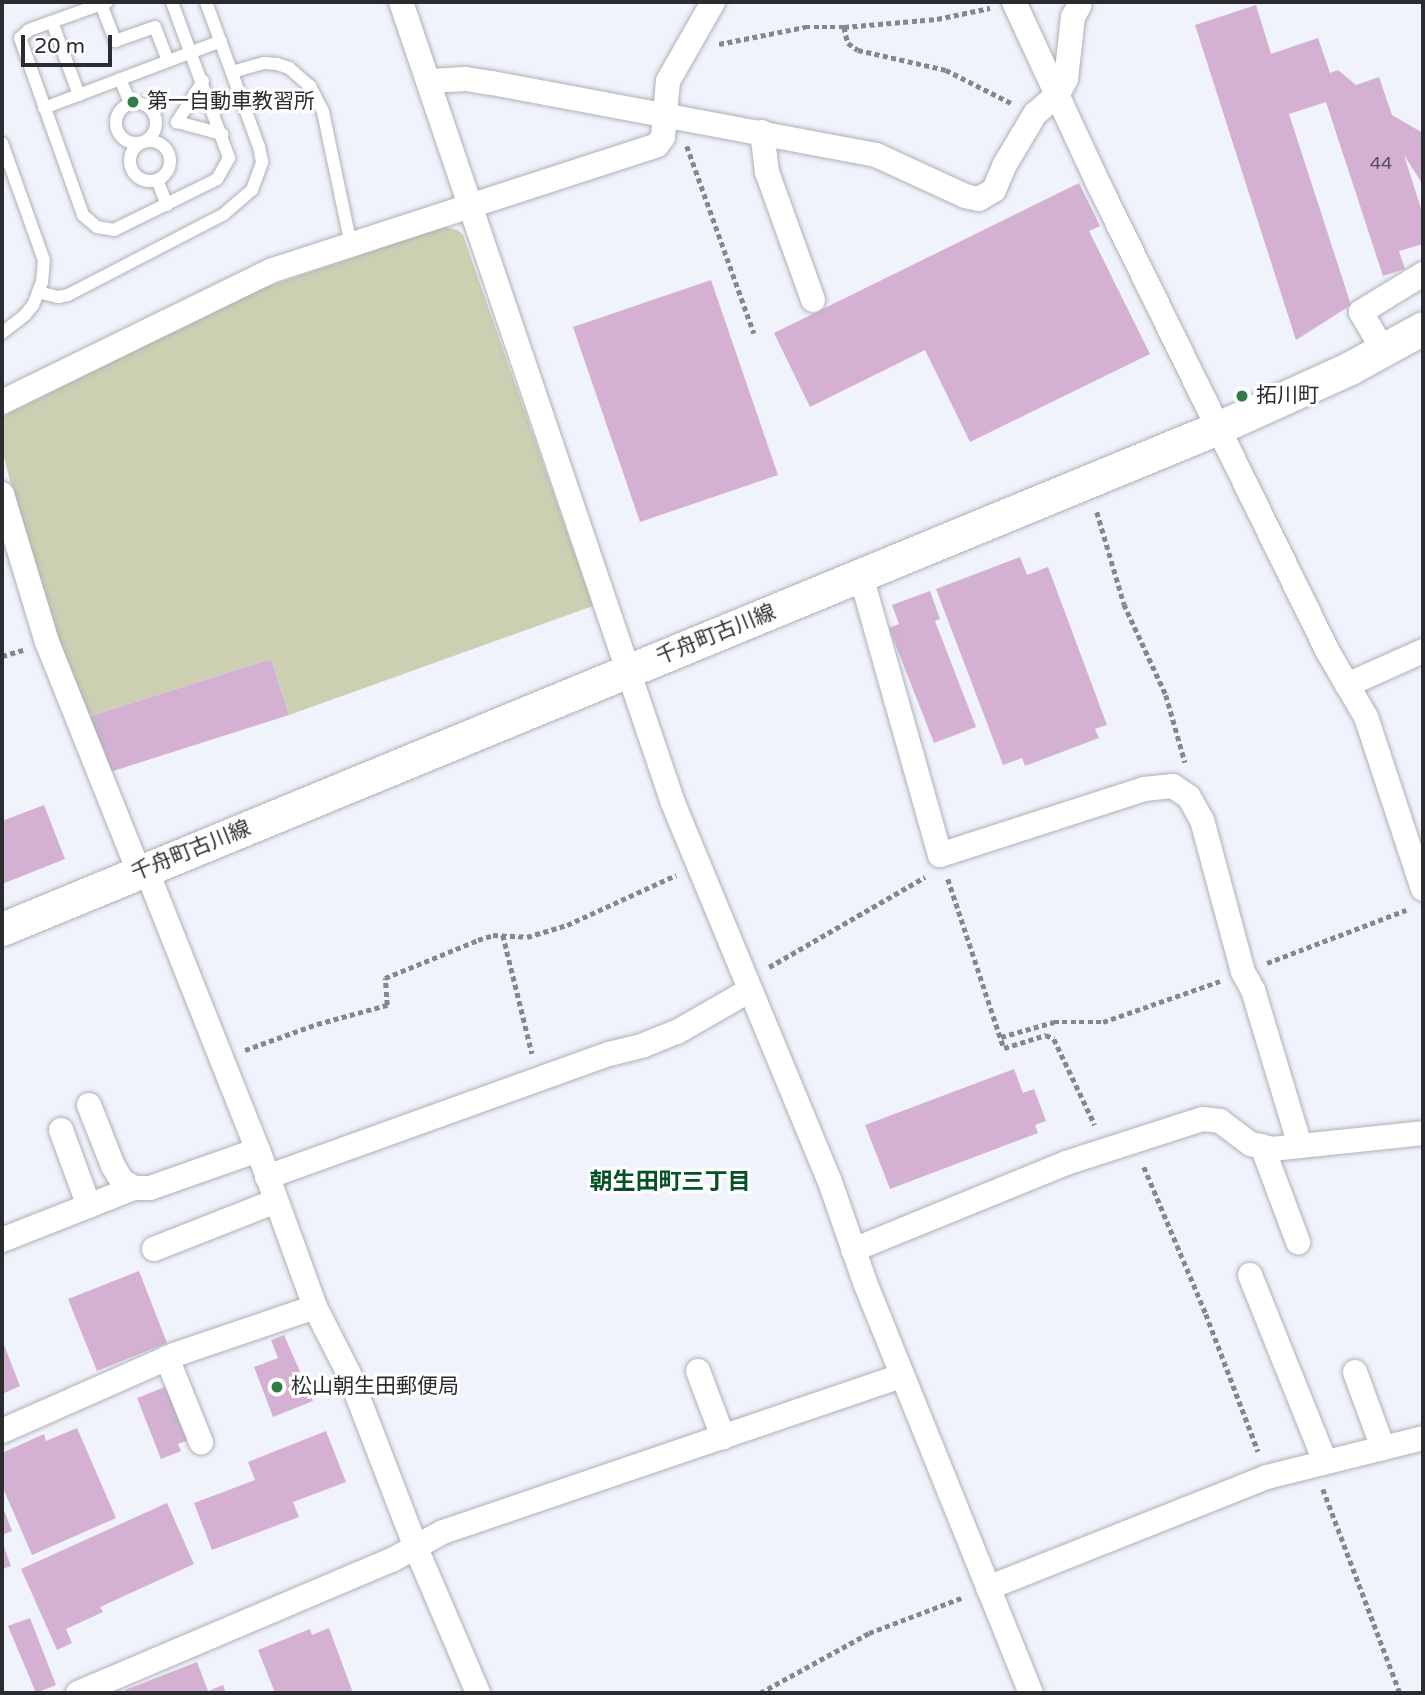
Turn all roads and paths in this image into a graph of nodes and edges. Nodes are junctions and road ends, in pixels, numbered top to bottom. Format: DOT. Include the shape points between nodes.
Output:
graph roads {
  1 [pos="173,2"];
  2 [pos="206,2"];
  3 [pos="401,2"];
  4 [pos="713,2"];
  5 [pos="1015,2"];
  6 [pos="104,3"];
  7 [pos="1079,6"];
  8 [pos="52,22"];
  9 [pos="844,27"];
  10 [pos="692,38"];
  11 [pos="220,41"];
  12 [pos="192,52"];
  13 [pos="168,61"];
  14 [pos="232,72"];
  15 [pos="120,79"];
  16 [pos="428,80"];
  17 [pos="203,81"];
  18 [pos="79,94"];
  19 [pos="1058,94"];
  20 [pos="130,103"];
  21 [pos="44,108"];
  22 [pos="670,114"];
  23 [pos="1035,114"];
  24 [pos="762,132"];
  25 [pos="222,134"];
  26 [pos="143,142"];
  27 [pos="3,150"];
  28 [pos="157,180"];
  29 [pos="167,205"];
  30 [pos="469,208"];
  31 [pos="351,245"];
  32 [pos="1423,274"];
  33 [pos="38,292"];
  34 [pos="813,300"];
  35 [pos="1423,328"];
  36 [pos="2,333"];
  37 [pos="754,333"];
  38 [pos="1382,350"];
  39 [pos="2,402"];
  40 [pos="1220,427"];
  41 [pos="2,494"];
  42 [pos="1097,513"];
  43 [pos="861,576"];
  44 [pos="1423,651"];
  45 [pos="628,671"];
  46 [pos="1347,684"];
  47 [pos="1179,790"];
  48 [pos="942,861"];
  49 [pos="698,864"];
  50 [pos="143,870"];
  51 [pos="1423,889"];
  52 [pos="2,929"];
  53 [pos="503,935"];
  54 [pos="749,985"];
  55 [pos="222,1059"];
  56 [pos="539,1080"];
  57 [pos="89,1105"];
  58 [pos="61,1130"];
  59 [pos="1423,1133"];
  60 [pos="1133,1140"];
  61 [pos="1262,1146"];
  62 [pos="1300,1146"];
  63 [pos="258,1150"];
  64 [pos="1093,1154"];
  65 [pos="267,1177"];
  66 [pos="134,1188"];
  67 [pos="276,1201"];
  68 [pos="89,1206"];
  69 [pos="2,1240"];
  70 [pos="1298,1242"];
  71 [pos="154,1249"];
  72 [pos="853,1250"];
  73 [pos="1250,1275"];
  74 [pos="315,1307"];
  75 [pos="167,1358"];
  76 [pos="698,1371"];
  77 [pos="1355,1371"];
  78 [pos="902,1376"];
  79 [pos="2,1431"];
  80 [pos="723,1437"];
  81 [pos="1423,1438"];
  82 [pos="201,1442"];
  83 [pos="1383,1448"];
  84 [pos="1320,1464"];
  85 [pos="1267,1477"];
  86 [pos="416,1548"];
  87 [pos="988,1588"];
  88 [pos="78,1693"];
  89 [pos="478,1693"];
  90 [pos="760,1693"];
  91 [pos="1031,1693"];
  92 [pos="1400,1693"];
  1 -- 12 [label="lane"];
  2 -- 11 [label="lane"];
  3 -- 16 [label="street"];
  4 -- 10 [label="street"];
  5 -- 9 [label="path" via="937,19"];
  5 -- 19 [label="street"];
  6 -- 8 [label="lane"];
  6 -- 13 [label="lane" via="116,41 155,27"];
  7 -- 19 [label="street" via="1073,17 1066,79"];
  8 -- 18 [label="lane"];
  8 -- 21 [label="lane" via="20,38"];
  9 -- 10 [label="path" via="805,27 719,44"];
  9 -- 23 [label="path" via="848,43 858,50 946,70"];
  10 -- 22 [label="street" via="668,81"];
  11 -- 12 [label="lane"];
  11 -- 14 [label="lane"];
  12 -- 13 [label="lane"];
  12 -- 17 [label="lane"];
  13 -- 15 [label="lane"];
  14 -- 31 [label="lane" via="277,64 310,86 324,112"];
  14 -- 33 [label="lane" via="261,162 252,190 224,214 68,295"];
  15 -- 18 [label="lane"];
  15 -- 20 [label="lane"];
  16 -- 22 [label="street" via="466,79"];
  16 -- 30 [label="street"];
  17 -- 25 [label="lane"];
  17 -- 25 [label="lane" via="177,122"];
  18 -- 21 [label="lane"];
  19 -- 23 [label="street"];
  19 -- 40 [label="street"];
  20 -- 26 [label="lane" via="145,105 155,117 154,132"];
  20 -- 26 [label="lane" via="118,114 117,130 128,141"];
  21 -- 29 [label="lane" via="89,222 114,230"];
  22 -- 24 [label="street"];
  22 -- 30 [label="street" via="657,145"];
  22 -- 37 [label="path"];
  23 -- 24 [label="street" via="994,190 979,199 876,155"];
  24 -- 34 [label="street" via="767,172"];
  25 -- 29 [label="lane" via="229,158 223,172"];
  26 -- 28 [label="lane" via="159,143 169,154 167,170"];
  26 -- 28 [label="lane" via="131,153 131,169 142,179"];
  27 -- 33 [label="lane" via="42,250"];
  28 -- 29 [label="lane"];
  30 -- 31 [label="street"];
  30 -- 45 [label="street"];
  31 -- 39 [label="street" via="259,276"];
  32 -- 38 [label="street" via="1362,312"];
  33 -- 36 [label="lane" via="25,315"];
  35 -- 38 [label="street, 千舟町古川線"];
  38 -- 40 [label="street, 千舟町古川線"];
  40 -- 43 [label="street, 千舟町古川線"];
  40 -- 46 [label="street"];
  41 -- 50 [label="street" via="47,642"];
  42 -- 47 [label="path" via="1124,604 1177,727 1187,768"];
  43 -- 45 [label="street, 千舟町古川線"];
  43 -- 48 [label="street"];
  44 -- 46 [label="street"];
  45 -- 49 [label="street"];
  45 -- 50 [label="street, 千舟町古川線"];
  46 -- 51 [label="street" via="1366,718"];
  47 -- 48 [label="street" via="1161,785 1144,789"];
  47 -- 62 [label="street" via="1189,797 1202,820 1243,972 1253,990"];
  48 -- 54 [label="path"];
  48 -- 64 [label="path" via="1004,1048 1046,1035 1054,1039 1095,1126 1087,1139"];
  49 -- 53 [label="path" via="567,925 527,937"];
  49 -- 54 [label="street"];
  50 -- 52 [label="street, 千舟町古川線"];
  50 -- 55 [label="street"];
  53 -- 55 [label="path" via="478,940 385,978 387,1005 317,1024"];
  53 -- 56 [label="path"];
  54 -- 56 [label="street" via="677,1032"];
  54 -- 72 [label="street" via="829,1179"];
  55 -- 63 [label="street"];
  56 -- 65 [label="street"];
  57 -- 66 [label="street" via="113,1166 122,1181"];
  58 -- 68 [label="street"];
  59 -- 62 [label="street"];
  60 -- 61 [label="street" via="1202,1119 1220,1121 1251,1144"];
  60 -- 64 [label="street"];
  60 -- 85 [label="path" via="1206,1314"];
  61 -- 62 [label="street"];
  61 -- 70 [label="street"];
  63 -- 65 [label="street"];
  63 -- 66 [label="street" via="150,1188"];
  64 -- 72 [label="street"];
  65 -- 67 [label="street"];
  66 -- 68 [label="street"];
  67 -- 71 [label="street"];
  67 -- 74 [label="street"];
  68 -- 69 [label="street"];
  72 -- 78 [label="street"];
  73 -- 84 [label="street"];
  74 -- 75 [label="street"];
  74 -- 86 [label="street" via="349,1374"];
  75 -- 79 [label="street"];
  75 -- 82 [label="street"];
  76 -- 80 [label="street"];
  77 -- 83 [label="street"];
  78 -- 80 [label="street"];
  78 -- 87 [label="street"];
  80 -- 86 [label="street" via="443,1532"];
  81 -- 83 [label="street"];
  83 -- 84 [label="street"];
  84 -- 85 [label="street"];
  84 -- 92 [label="path"];
  85 -- 87 [label="street"];
  86 -- 88 [label="street"];
  86 -- 89 [label="street"];
  87 -- 90 [label="path" via="869,1633"];
  87 -- 91 [label="street"];
}
